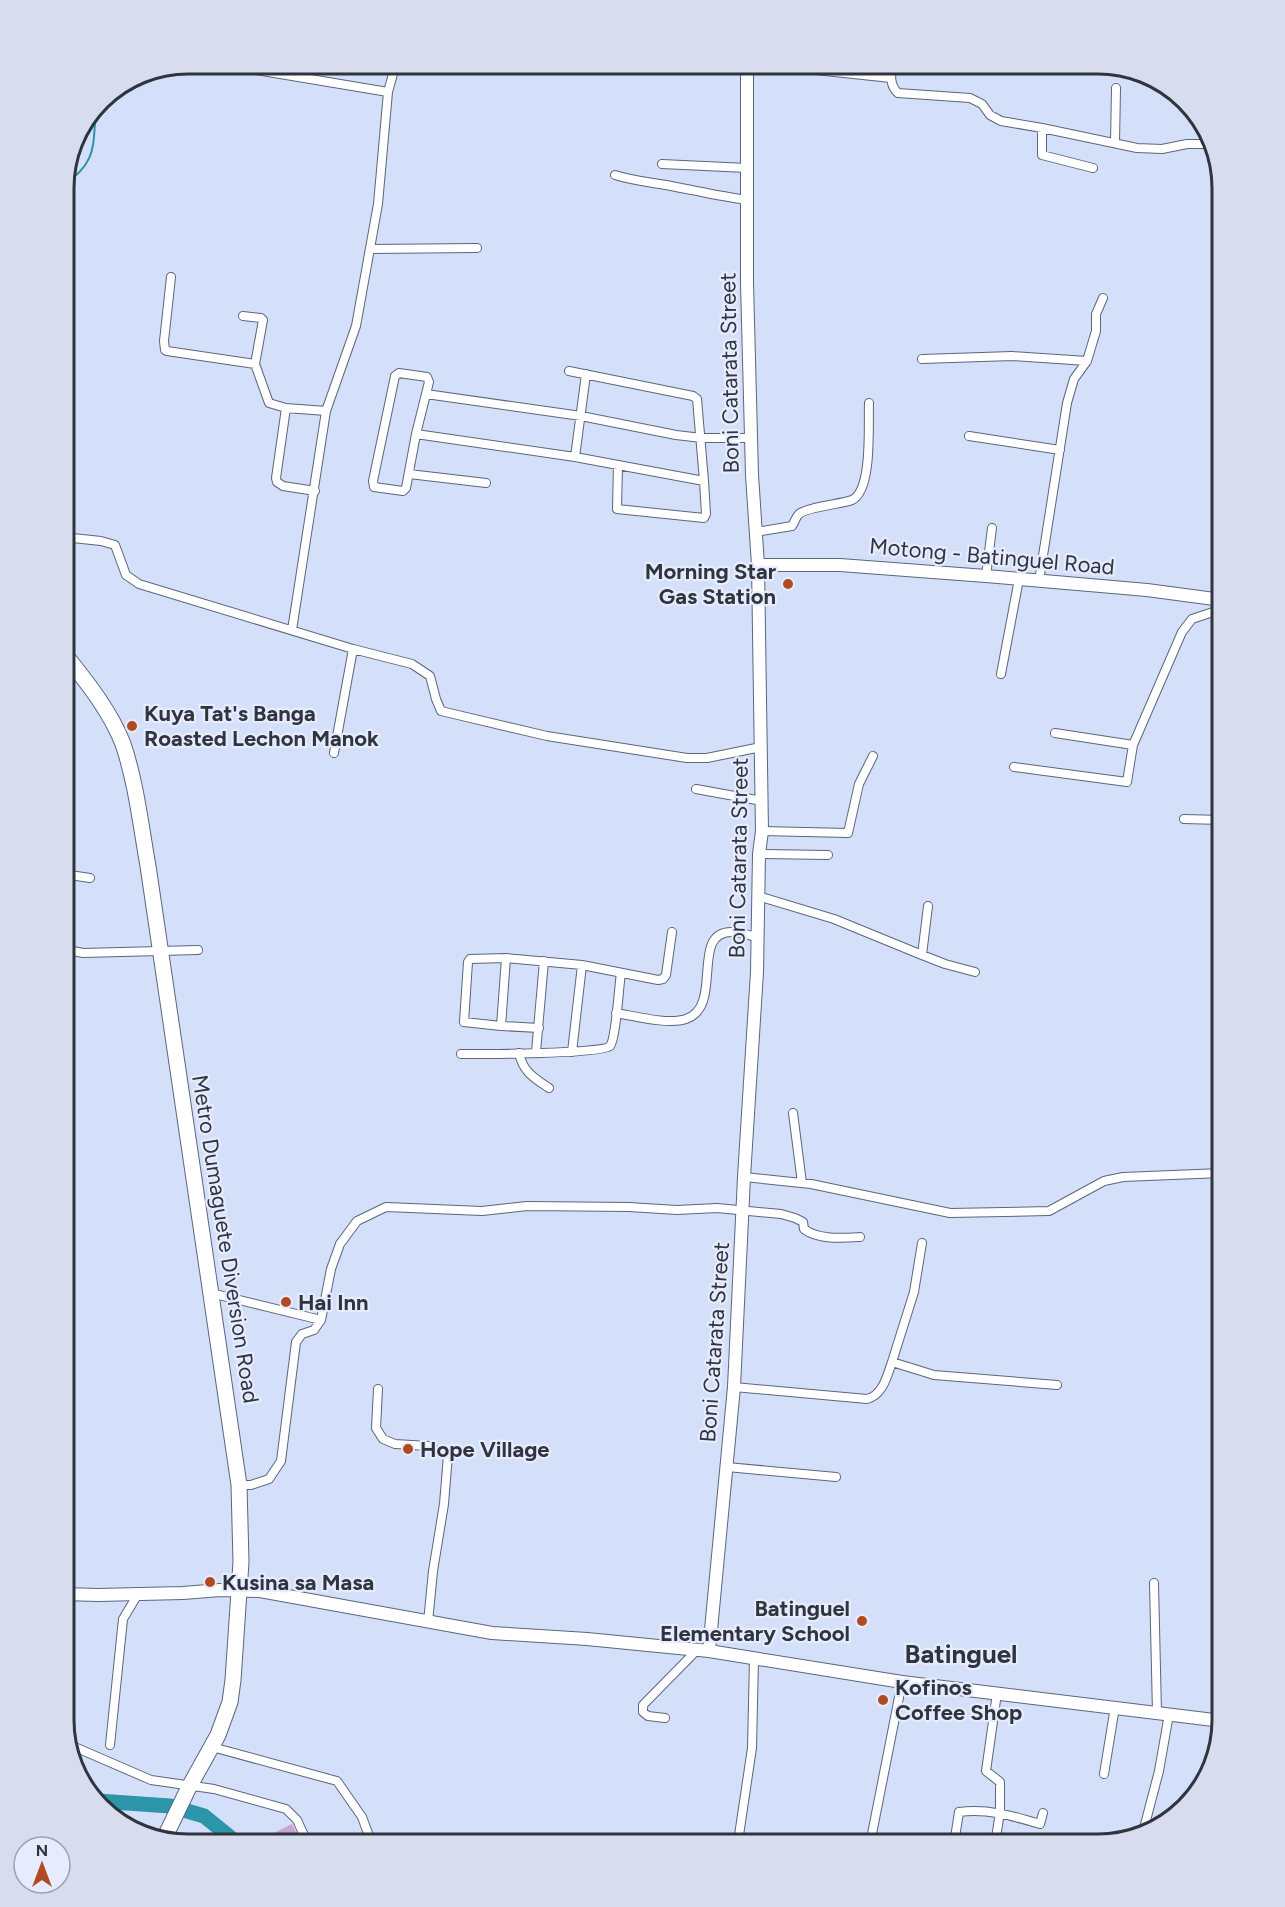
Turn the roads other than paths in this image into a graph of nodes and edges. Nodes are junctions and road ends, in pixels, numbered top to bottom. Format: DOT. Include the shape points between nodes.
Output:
graph roads {
  1 [pos="280,74"];
  2 [pos="393,74"];
  3 [pos="747,74"];
  4 [pos="853,74"];
  5 [pos="891,74"];
  6 [pos="891,78"];
  7 [pos="1116,87"];
  8 [pos="388,92"];
  9 [pos="1042,128"];
  10 [pos="1115,143"];
  11 [pos="1203,144"];
  12 [pos="662,164"];
  13 [pos="747,168"];
  14 [pos="1093,168"];
  15 [pos="615,176"];
  16 [pos="747,200"];
  17 [pos="477,248"];
  18 [pos="370,249"];
  19 [pos="171,278"];
  20 [pos="1103,298"];
  21 [pos="243,316"];
  22 [pos="922,359"];
  23 [pos="1087,361"];
  24 [pos="255,364"];
  25 [pos="569,371"];
  26 [pos="586,374"];
  27 [pos="426,394"];
  28 [pos="869,403"];
  29 [pos="286,408"];
  30 [pos="326,411"];
  31 [pos="581,416"];
  32 [pos="416,434"];
  33 [pos="969,436"];
  34 [pos="702,438"];
  35 [pos="750,438"];
  36 [pos="1060,450"];
  37 [pos="575,457"];
  38 [pos="618,465"];
  39 [pos="409,474"];
  40 [pos="704,481"];
  41 [pos="486,483"];
  42 [pos="315,490"];
  43 [pos="992,528"];
  44 [pos="756,532"];
  45 [pos="74,538"];
  46 [pos="758,565"];
  47 [pos="986,576"];
  48 [pos="1019,579"];
  49 [pos="1040,581"];
  50 [pos="1212,599"];
  51 [pos="1212,612"];
  52 [pos="292,630"];
  53 [pos="353,649"];
  54 [pos="74,667"];
  55 [pos="1001,674"];
  56 [pos="1055,733"];
  57 [pos="1133,745"];
  58 [pos="761,747"];
  59 [pos="334,753"];
  60 [pos="873,756"];
  61 [pos="1014,766"];
  62 [pos="696,789"];
  63 [pos="762,801"];
  64 [pos="1184,819"];
  65 [pos="1212,820"];
  66 [pos="762,831"];
  67 [pos="759,854"];
  68 [pos="828,855"];
  69 [pos="74,876"];
  70 [pos="90,878"];
  71 [pos="758,896"];
  72 [pos="928,906"];
  73 [pos="672,932"];
  74 [pos="757,937"];
  75 [pos="198,950"];
  76 [pos="74,951"];
  77 [pos="159,951"];
  78 [pos="922,956"];
  79 [pos="506,958"];
  80 [pos="544,961"];
  81 [pos="582,964"];
  82 [pos="975,972"];
  83 [pos="621,973"];
  84 [pos="616,1013"];
  85 [pos="501,1026"];
  86 [pos="539,1028"];
  87 [pos="536,1052"];
  88 [pos="572,1052"];
  89 [pos="519,1053"];
  90 [pos="461,1054"];
  91 [pos="549,1088"];
  92 [pos="793,1113"];
  93 [pos="1212,1173"];
  94 [pos="744,1176"];
  95 [pos="802,1184"];
  96 [pos="743,1211"];
  97 [pos="860,1237"];
  98 [pos="922,1243"];
  99 [pos="211,1293"];
  100 [pos="321,1320"];
  101 [pos="892,1362"];
  102 [pos="1057,1385"];
  103 [pos="734,1387"];
  104 [pos="378,1389"];
  105 [pos="727,1467"];
  106 [pos="836,1477"];
  107 [pos="239,1485"];
  108 [pos="1154,1583"];
  109 [pos="239,1590"];
  110 [pos="74,1594"];
  111 [pos="138,1594"];
  112 [pos="428,1622"];
  113 [pos="703,1651"];
  114 [pos="754,1659"];
  115 [pos="902,1682"];
  116 [pos="997,1693"];
  117 [pos="1115,1707"];
  118 [pos="1163,1714"];
  119 [pos="665,1718"];
  120 [pos="1212,1720"];
  121 [pos="110,1745"];
  122 [pos="212,1747"];
  123 [pos="77,1748"];
  124 [pos="1104,1774"];
  125 [pos="190,1787"];
  126 [pos="1000,1812"];
  127 [pos="1043,1813"];
  128 [pos="1145,1823"];
  129 [pos="167,1832"];
  130 [pos="304,1833"];
  131 [pos="368,1833"];
  132 [pos="739,1834"];
  133 [pos="872,1834"];
  134 [pos="956,1834"];
  135 [pos="997,1834"];
  1 -- 8 [label="street"];
  2 -- 8 [label="street"];
  3 -- 13 [label="street, Boni Catarata Street"];
  4 -- 6 [label="street"];
  5 -- 6 [label="street"];
  6 -- 9 [label="street" via="894,89 902,94 970,98 982,104 994,119"];
  7 -- 10 [label="street"];
  8 -- 18 [label="street"];
  9 -- 10 [label="street"];
  9 -- 14 [label="street" via="1042,155"];
  10 -- 11 [label="street" via="1149,149"];
  12 -- 13 [label="street"];
  13 -- 16 [label="street, Boni Catarata Street"];
  15 -- 16 [label="street"];
  16 -- 35 [label="street, Boni Catarata Street"];
  17 -- 18 [label="street"];
  18 -- 30 [label="street" via="356,326"];
  19 -- 24 [label="street" via="165,350"];
  20 -- 23 [label="street"];
  21 -- 24 [label="street" via="263,320"];
  22 -- 23 [label="street" via="1002,356"];
  23 -- 36 [label="street" via="1074,379"];
  24 -- 29 [label="street" via="267,401"];
  25 -- 26 [label="street"];
  26 -- 31 [label="street"];
  26 -- 34 [label="street" via="693,396 699,405"];
  27 -- 31 [label="street"];
  27 -- 32 [label="street"];
  27 -- 39 [label="street" via="428,377 399,373 395,376 374,487 403,491"];
  28 -- 44 [label="street" via="867,473 861,491 851,500 799,514 792,526"];
  29 -- 30 [label="street"];
  29 -- 42 [label="street" via="277,482"];
  30 -- 42 [label="street"];
  31 -- 34 [label="street"];
  31 -- 37 [label="street"];
  32 -- 37 [label="street"];
  32 -- 39 [label="street"];
  33 -- 36 [label="street"];
  34 -- 35 [label="street"];
  34 -- 40 [label="street"];
  35 -- 44 [label="street, Boni Catarata Street"];
  36 -- 49 [label="street"];
  37 -- 38 [label="street"];
  38 -- 40 [label="street"];
  38 -- 40 [label="street" via="617,509 704,518"];
  39 -- 41 [label="street"];
  42 -- 52 [label="street"];
  43 -- 47 [label="street"];
  44 -- 46 [label="street, Boni Catarata Street"];
  45 -- 52 [label="street" via="115,545 126,575 139,584"];
  46 -- 47 [label="street, Motong - Batinguel Road" via="840,565"];
  46 -- 58 [label="street, Boni Catarata Street"];
  47 -- 48 [label="street, Motong - Batinguel Road"];
  48 -- 49 [label="street, Motong - Batinguel Road"];
  48 -- 55 [label="street"];
  49 -- 50 [label="street, Motong - Batinguel Road"];
  51 -- 57 [label="street" via="1192,619 1182,632"];
  52 -- 53 [label="street"];
  53 -- 58 [label="street" via="412,664 430,676 441,711 547,736 687,758"];
  53 -- 59 [label="street"];
  54 -- 77 [label="highway, Metro Dumaguete Diversion Road" via="108,714 123,745 140,821"];
  56 -- 57 [label="street"];
  57 -- 61 [label="street" via="1127,782"];
  58 -- 63 [label="street, Boni Catarata Street"];
  60 -- 66 [label="street" via="860,784 848,833"];
  62 -- 63 [label="street"];
  63 -- 66 [label="street, Boni Catarata Street"];
  64 -- 65 [label="street"];
  66 -- 67 [label="street, Boni Catarata Street"];
  67 -- 68 [label="street"];
  67 -- 71 [label="street, Boni Catarata Street"];
  69 -- 70 [label="street"];
  71 -- 74 [label="street, Boni Catarata Street"];
  71 -- 78 [label="street" via="834,919"];
  72 -- 78 [label="street"];
  73 -- 83 [label="street" via="663,979"];
  74 -- 84 [label="street" via="722,933 712,941 706,994 700,1009 687,1019 673,1022"];
  74 -- 94 [label="street, Boni Catarata Street"];
  75 -- 77 [label="street"];
  76 -- 77 [label="street"];
  77 -- 99 [label="highway, Metro Dumaguete Diversion Road"];
  78 -- 82 [label="street"];
  79 -- 80 [label="street"];
  79 -- 85 [label="street"];
  79 -- 85 [label="street" via="468,962 464,1018 467,1023"];
  80 -- 81 [label="street"];
  80 -- 86 [label="street"];
  81 -- 83 [label="street"];
  81 -- 88 [label="street"];
  83 -- 84 [label="street"];
  84 -- 88 [label="street" via="609,1047"];
  85 -- 86 [label="street"];
  86 -- 87 [label="street"];
  87 -- 88 [label="street"];
  87 -- 89 [label="street"];
  89 -- 90 [label="street"];
  89 -- 91 [label="street" via="526,1072"];
  92 -- 95 [label="street"];
  93 -- 95 [label="street" via="1104,1181 1049,1211 950,1213"];
  94 -- 95 [label="street"];
  94 -- 96 [label="street, Boni Catarata Street"];
  96 -- 97 [label="street" via="795,1218 810,1233"];
  96 -- 100 [label="street" via="386,1207 357,1221 340,1244"];
  96 -- 103 [label="street, Boni Catarata Street"];
  98 -- 101 [label="street" via="914,1292"];
  99 -- 100 [label="street"];
  99 -- 107 [label="highway, Metro Dumaguete Diversion Road"];
  100 -- 107 [label="street" via="296,1342 281,1461 269,1479"];
  101 -- 102 [label="street" via="934,1375"];
  101 -- 103 [label="street" via="879,1393 867,1399"];
  103 -- 105 [label="street, Boni Catarata Street"];
  104 -- 112 [label="street" via="376,1428 383,1438 395,1444 428,1446 448,1455"];
  105 -- 106 [label="street"];
  105 -- 113 [label="street, Boni Catarata Street"];
  107 -- 109 [label="highway, Metro Dumaguete Diversion Road"];
  108 -- 118 [label="street"];
  109 -- 111 [label="street"];
  109 -- 112 [label="street"];
  109 -- 122 [label="highway, Metro Dumaguete Diversion Road" via="230,1702"];
  110 -- 111 [label="street"];
  111 -- 121 [label="street" via="123,1619"];
  112 -- 113 [label="street" via="492,1633"];
  113 -- 114 [label="street"];
  113 -- 119 [label="street" via="643,1705 648,1716"];
  114 -- 115 [label="street"];
  114 -- 132 [label="street" via="752,1748"];
  115 -- 116 [label="street"];
  115 -- 133 [label="street"];
  116 -- 117 [label="street"];
  116 -- 126 [label="street" via="987,1771 1000,1782"];
  117 -- 118 [label="street"];
  117 -- 124 [label="street"];
  118 -- 120 [label="street"];
  118 -- 128 [label="street" via="1159,1771"];
  122 -- 125 [label="highway, Metro Dumaguete Diversion Road"];
  122 -- 131 [label="street" via="337,1781 362,1817"];
  123 -- 125 [label="street" via="151,1780"];
  125 -- 129 [label="highway, Metro Dumaguete Diversion Road"];
  125 -- 130 [label="street" via="214,1789 286,1809"];
  126 -- 127 [label="street" via="1040,1824"];
  126 -- 134 [label="street" via="959,1812"];
  126 -- 135 [label="street"];
}
